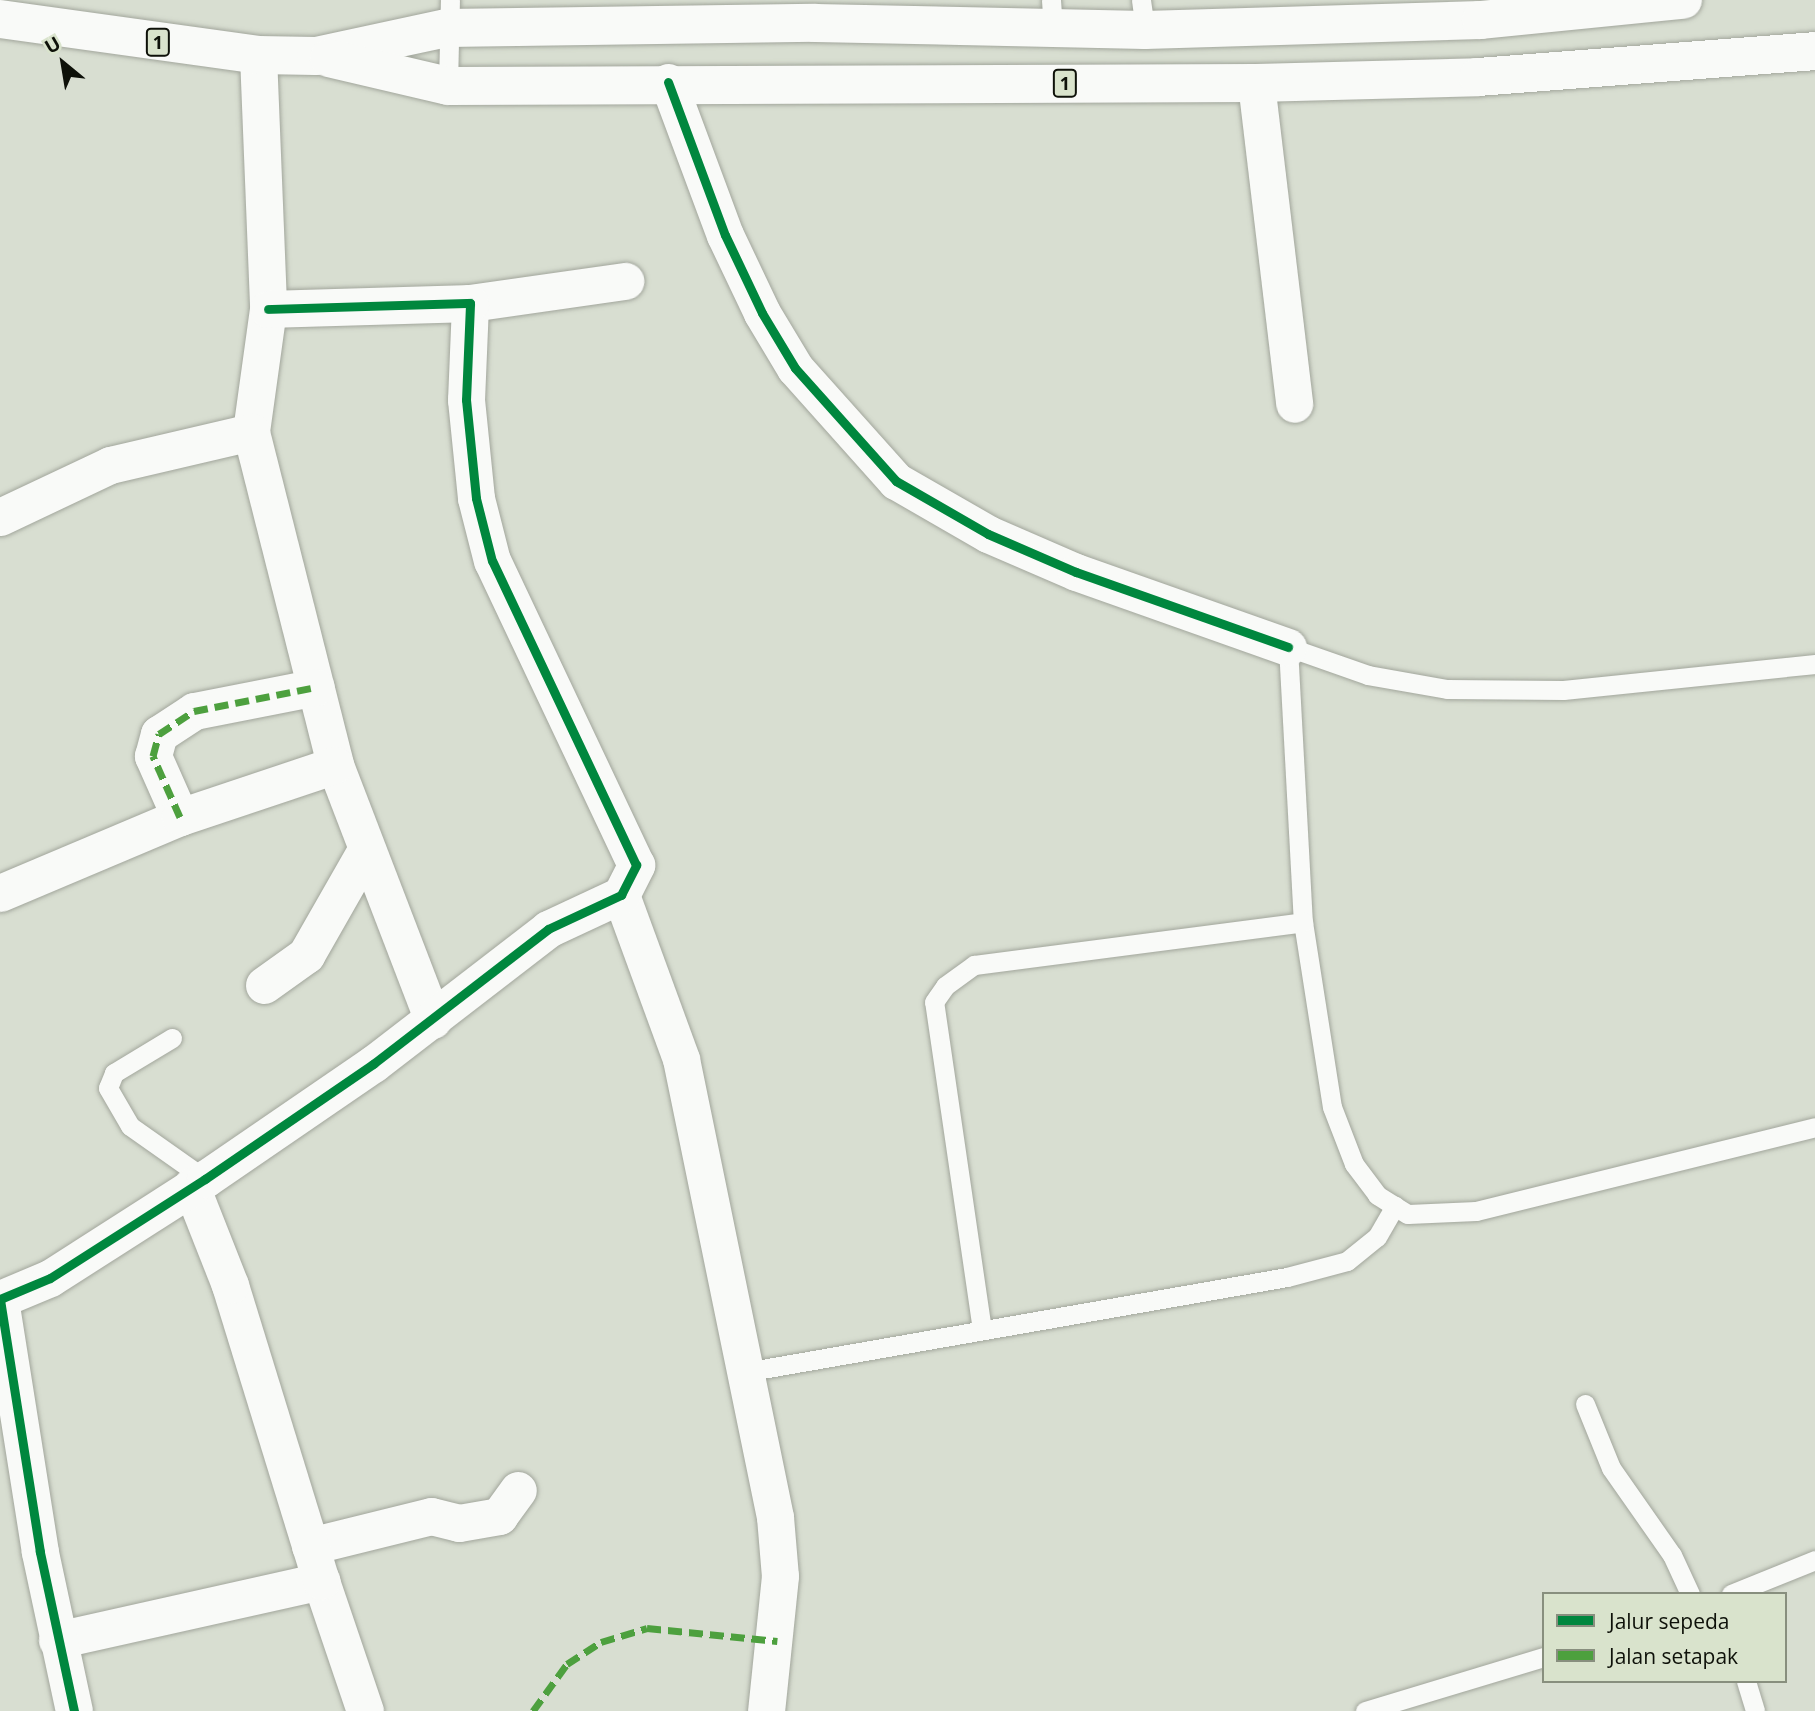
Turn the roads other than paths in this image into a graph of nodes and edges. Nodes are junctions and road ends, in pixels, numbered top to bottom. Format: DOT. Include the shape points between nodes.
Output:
graph roads {
  1 [pos="1683,0"];
  2 [pos="1571,6"];
  3 [pos="646,12"];
  4 [pos="448,14"];
  5 [pos="1052,15"];
  6 [pos="1143,15"];
  7 [pos="0,19"];
  8 [pos="1815,51"];
  9 [pos="257,55"];
  10 [pos="316,56"];
  11 [pos="668,82"];
  12 [pos="1256,83"];
  13 [pos="448,86"];
  14 [pos="625,281"];
  15 [pos="470,303"];
  16 [pos="268,309"];
  17 [pos="1294,404"];
  18 [pos="251,432"];
  19 [pos="0,517"];
  20 [pos="1288,647"];
  21 [pos="1815,664"];
  22 [pos="316,687"];
  23 [pos="335,765"];
  24 [pos="180,817"];
  25 [pos="366,850"];
  26 [pos="0,893"];
  27 [pos="621,895"];
  28 [pos="1303,922"];
  29 [pos="264,985"];
  30 [pos="433,1020"];
  31 [pos="172,1038"];
  32 [pos="1815,1127"];
  33 [pos="198,1182"];
  34 [pos="1395,1206"];
  35 [pos="0,1299"];
  36 [pos="982,1330"];
  37 [pos="745,1372"];
  38 [pos="1586,1404"];
  39 [pos="518,1490"];
  40 [pos="310,1546"];
  41 [pos="1815,1560"];
  42 [pos="321,1581"];
  43 [pos="1689,1592"];
  44 [pos="1736,1592"];
  45 [pos="57,1640"];
  46 [pos="1542,1658"];
  47 [pos="1747,1683"];
  48 [pos="1426,1704"];
  49 [pos="74,1711"];
  50 [pos="365,1711"];
  51 [pos="766,1711"];
  52 [pos="1365,1711"];
  53 [pos="1755,1711"];
  1 -- 2 [label="highway, 1"];
  2 -- 6 [label="highway, 1" via="1481,20"];
  3 -- 4 [label="highway, 1"];
  3 -- 5 [label="highway, 1"];
  4 -- 10 [label="highway, 1"];
  4 -- 13 [label="lane"];
  5 -- 6 [label="highway, 1"];
  7 -- 9 [label="highway, 1"];
  8 -- 12 [label="highway, 1" via="1478,77"];
  9 -- 10 [label="highway, 1"];
  9 -- 16 [label="street"];
  10 -- 13 [label="highway, 1"];
  11 -- 12 [label="highway, 1"];
  11 -- 13 [label="highway, 1"];
  11 -- 20 [label="street" via="725,235 762,313 795,368 896,481 988,534 1076,572"];
  12 -- 17 [label="street"];
  14 -- 15 [label="street"];
  15 -- 16 [label="street"];
  15 -- 27 [label="street" via="466,400 486,536 631,848 636,865"];
  16 -- 18 [label="street"];
  18 -- 19 [label="street" via="110,465"];
  18 -- 22 [label="street"];
  20 -- 21 [label="lane" via="1368,676 1447,689 1563,690"];
  20 -- 28 [label="lane"];
  22 -- 23 [label="street"];
  22 -- 24 [label="street" via="194,710 159,734 153,756"];
  23 -- 24 [label="street"];
  23 -- 25 [label="street"];
  24 -- 26 [label="street"];
  25 -- 29 [label="street" via="306,955"];
  25 -- 30 [label="street"];
  27 -- 30 [label="street" via="548,929"];
  27 -- 37 [label="street" via="681,1059"];
  28 -- 34 [label="lane" via="1332,1107 1354,1164 1377,1195"];
  28 -- 36 [label="lane" via="974,965 945,986 934,1002"];
  30 -- 33 [label="street"];
  31 -- 33 [label="lane" via="114,1073 108,1088 130,1126"];
  32 -- 34 [label="lane" via="1476,1210 1408,1214"];
  33 -- 35 [label="street" via="50,1278"];
  33 -- 40 [label="street"];
  34 -- 36 [label="lane" via="1377,1237 1347,1261 1140,1306"];
  35 -- 45 [label="street"];
  36 -- 37 [label="lane"];
  37 -- 51 [label="street" via="780,1576"];
  38 -- 43 [label="lane" via="1611,1468 1672,1555"];
  39 -- 40 [label="street" via="499,1516 459,1523 430,1516"];
  40 -- 42 [label="street"];
  41 -- 44 [label="lane"];
  42 -- 45 [label="street"];
  42 -- 50 [label="street"];
  45 -- 49 [label="street"];
  46 -- 48 [label="lane"];
  47 -- 53 [label="lane"];
  48 -- 52 [label="lane"];
}
